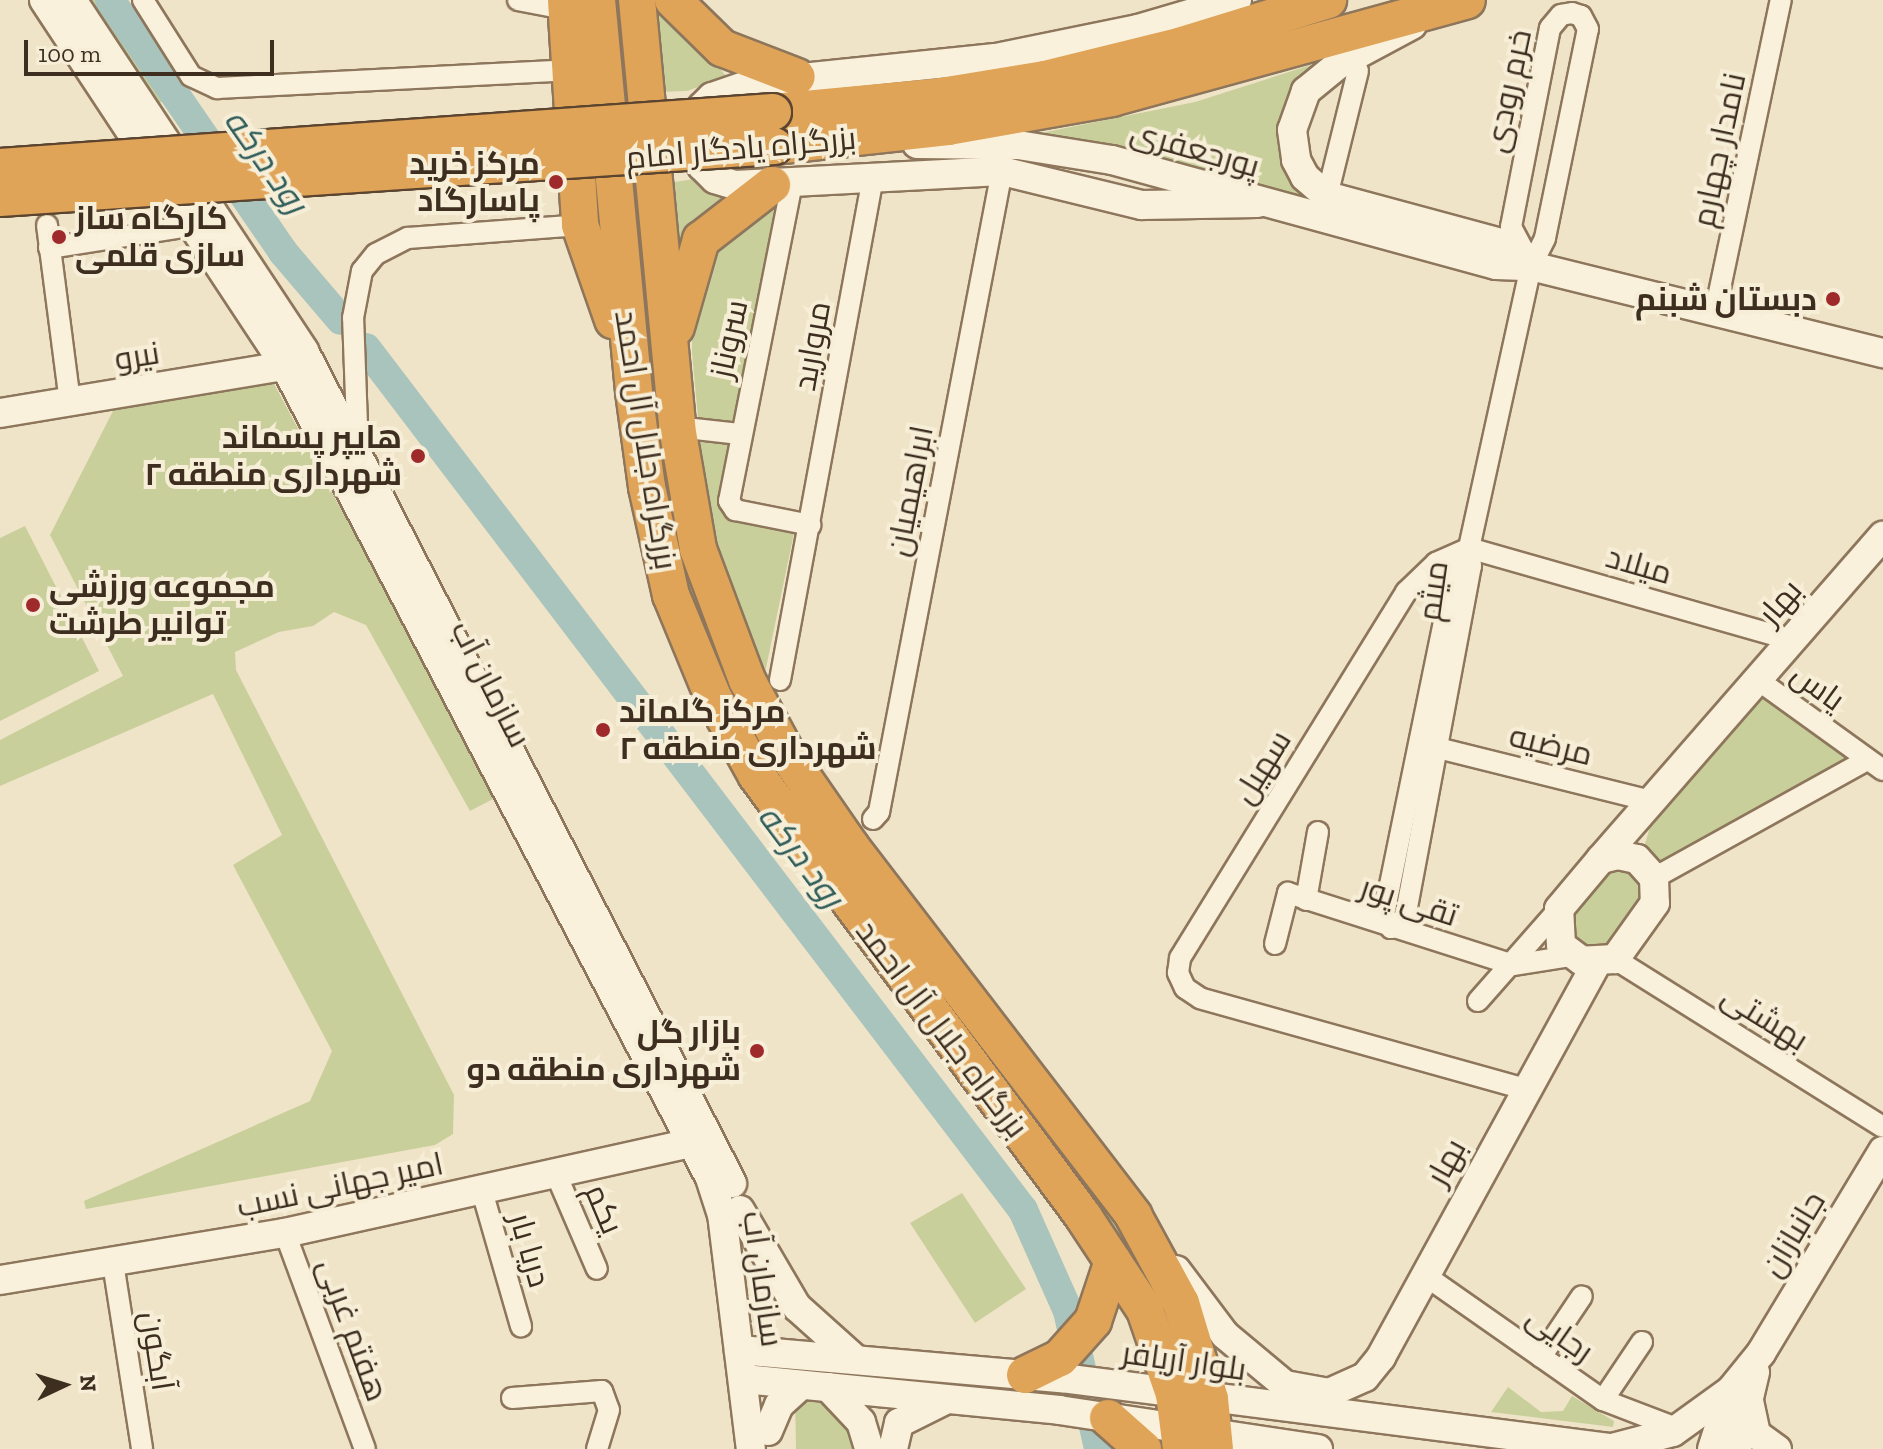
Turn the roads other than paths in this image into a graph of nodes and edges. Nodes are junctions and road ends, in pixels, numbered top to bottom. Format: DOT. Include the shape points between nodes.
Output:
graph roads {
  1 [pos="44,0"];
  2 [pos="143,0"];
  3 [pos="518,0"];
  4 [pos="637,0"];
  5 [pos="673,0"];
  6 [pos="1237,0"];
  7 [pos="1328,0"];
  8 [pos="1781,0"];
  9 [pos="1460,2"];
  10 [pos="576,3"];
  11 [pos="81,31"];
  12 [pos="569,70"];
  13 [pos="1358,71"];
  14 [pos="797,77"];
  15 [pos="774,129"];
  16 [pos="833,143"];
  17 [pos="0,167"];
  18 [pos="1002,171"];
  19 [pos="873,177"];
  20 [pos="782,184"];
  21 [pos="1327,196"];
  22 [pos="0,198"];
  23 [pos="1257,203"];
  24 [pos="47,225"];
  25 [pos="580,225"];
  26 [pos="203,231"];
  27 [pos="49,248"];
  28 [pos="1531,266"];
  29 [pos="1715,312"];
  30 [pos="1883,353"];
  31 [pos="668,360"];
  32 [pos="285,366"];
  33 [pos="632,373"];
  34 [pos="70,401"];
  35 [pos="0,413"];
  36 [pos="677,427"];
  37 [pos="739,434"];
  38 [pos="358,454"];
  39 [pos="811,525"];
  40 [pos="1883,536"];
  41 [pos="1469,548"];
  42 [pos="1792,640"];
  43 [pos="780,680"];
  44 [pos="1758,680"];
  45 [pos="1428,745"];
  46 [pos="1875,765"];
  47 [pos="1643,811"];
  48 [pos="873,819"];
  49 [pos="1318,832"];
  50 [pos="1601,859"];
  51 [pos="1646,868"];
  52 [pos="1297,896"];
  53 [pos="1559,909"];
  54 [pos="1391,928"];
  55 [pos="1275,944"];
  56 [pos="1594,959"];
  57 [pos="1513,965"];
  58 [pos="1478,1001"];
  59 [pos="1036,1088"];
  60 [pos="1525,1089"];
  61 [pos="1002,1109"];
  62 [pos="1883,1127"];
  63 [pos="700,1141"];
  64 [pos="1883,1151"];
  65 [pos="556,1174"];
  66 [pos="482,1191"];
  67 [pos="740,1210"];
  68 [pos="1133,1215"];
  69 [pos="285,1233"];
  70 [pos="1113,1261"];
  71 [pos="113,1263"];
  72 [pos="597,1269"];
  73 [pos="1423,1274"];
  74 [pos="0,1280"];
  75 [pos="1582,1296"];
  76 [pos="521,1326"];
  77 [pos="1642,1342"];
  78 [pos="748,1351"];
  79 [pos="1541,1357"];
  80 [pos="856,1360"];
  81 [pos="1061,1368"];
  82 [pos="1025,1375"];
  83 [pos="753,1380"];
  84 [pos="815,1386"];
  85 [pos="1740,1393"];
  86 [pos="1174,1394"];
  87 [pos="512,1398"];
  88 [pos="949,1399"];
  89 [pos="1210,1399"];
  90 [pos="1603,1400"];
  91 [pos="1109,1402"];
  92 [pos="1671,1426"];
  93 [pos="1180,1439"];
  94 [pos="1215,1442"];
  95 [pos="763,1443"];
  96 [pos="1612,1448"];
  97 [pos="142,1449"];
  98 [pos="365,1449"];
  99 [pos="597,1449"];
  100 [pos="869,1449"];
  101 [pos="893,1449"];
  102 [pos="1143,1449"];
  103 [pos="1318,1449"];
  104 [pos="1618,1449"];
  105 [pos="1712,1449"];
  106 [pos="1737,1449"];
  107 [pos="1777,1449"];
  1 -- 11 [label="street, سازمان آب"];
  2 -- 12 [label="street" via="191,76 217,88"];
  3 -- 10 [label="street"];
  4 -- 31 [label="highway, بزرگراه جلال آل احمد"];
  5 -- 14 [label="highway" via="722,48"];
  6 -- 14 [label="street" via="1138,29 995,58"];
  7 -- 15 [label="highway, بزرگراه یادگار امام" via="1045,79"];
  8 -- 29 [label="street, نامدار چهارم"];
  9 -- 16 [label="highway, بزرگراه یادگار امام" via="1112,98"];
  9 -- 21 [label="street, پورجعفری" via="1339,64 1306,91 1295,117 1293,142 1305,177"];
  10 -- 12 [label="highway"];
  10 -- 33 [label="highway, بزرگراه جلال آل احمد"];
  11 -- 26 [label="street, سازمان آب"];
  12 -- 25 [label="highway"];
  13 -- 21 [label="street"];
  14 -- 20 [label="street" via="753,83 712,97 692,126 693,148 715,179 735,185"];
  15 -- 16 [label="highway, بزرگراه یادگار امام"];
  15 -- 17 [label="highway, بزرگراه یادگار امام, bridge"];
  15 -- 22 [label="highway, بزرگراه یادگار امام, bridge"];
  16 -- 23 [label="street, پورجعفری" via="1065,150"];
  18 -- 19 [label="street"];
  18 -- 23 [label="street" via="1142,205"];
  18 -- 48 [label="street, ابراهیمیان" via="879,812"];
  19 -- 20 [label="street"];
  19 -- 39 [label="street, مروارید"];
  20 -- 31 [label="highway" via="701,240"];
  20 -- 37 [label="street, سروناز"];
  21 -- 28 [label="street, پورجعفری" via="1505,244"];
  23 -- 28 [label="street, پورجعفری" via="1496,265"];
  24 -- 27 [label="street"];
  25 -- 33 [label="highway"];
  25 -- 38 [label="street" via="408,238 376,254 362,271 353,318"];
  26 -- 27 [label="street"];
  26 -- 32 [label="street, سازمان آب"];
  26 -- 38 [label="street, سازمان آب" via="304,351"];
  27 -- 34 [label="street"];
  28 -- 28 [label="street, خرم‌ رودی" via="1545,238 1588,29 1581,16 1572,13 1561,15 1550,28 1511,227"];
  28 -- 29 [label="street, پورجعفری"];
  28 -- 41 [label="street"];
  29 -- 30 [label="street, پورجعفری"];
  31 -- 36 [label="highway, بزرگراه جلال آل احمد"];
  32 -- 34 [label="street, نیرو"];
  32 -- 63 [label="street, سازمان آب"];
  33 -- 61 [label="highway, بزرگراه جلال آل احمد" via="647,487 671,595 713,697 757,776 813,858"];
  34 -- 35 [label="street, نیرو"];
  36 -- 37 [label="street"];
  36 -- 59 [label="highway, بزرگراه جلال آل احمد" via="698,549 747,680 788,756"];
  37 -- 39 [label="street, سروناز" via="731,507"];
  38 -- 63 [label="street, سازمان آب"];
  39 -- 43 [label="street, مروارید"];
  40 -- 42 [label="street, بهار"];
  41 -- 42 [label="street, میلاد"];
  41 -- 45 [label="street, میثم" via="1456,562"];
  41 -- 60 [label="street, سهیل" via="1436,563 1406,592 1180,958 1178,973 1185,988 1200,998"];
  42 -- 44 [label="street, بهار"];
  44 -- 46 [label="street, یاس"];
  44 -- 47 [label="street, بهار"];
  45 -- 47 [label="street, مرضیه"];
  45 -- 54 [label="street, میثم" via="1405,918"];
  46 -- 51 [label="street"];
  47 -- 50 [label="street, بهار"];
  47 -- 51 [label="street"];
  49 -- 52 [label="street"];
  50 -- 51 [label="street"];
  50 -- 53 [label="street, بهار"];
  51 -- 56 [label="street, بهار" via="1652,908"];
  52 -- 54 [label="street, تقی پور"];
  52 -- 55 [label="street"];
  53 -- 56 [label="street" via="1557,934"];
  53 -- 57 [label="street"];
  54 -- 57 [label="street, تقی پور"];
  56 -- 57 [label="street"];
  56 -- 60 [label="street, بهار"];
  56 -- 62 [label="street, بهشتی"];
  57 -- 58 [label="street"];
  59 -- 61 [label="highway" via="1033,1103 1020,1111"];
  59 -- 68 [label="highway, بزرگراه جلال آل احمد"];
  60 -- 73 [label="street, بهار"];
  61 -- 70 [label="highway, بزرگراه جلال آل احمد"];
  63 -- 65 [label="street, امیر جهانی نسب"];
  63 -- 67 [label="street, سازمان آب"];
  63 -- 78 [label="street, سازمان آب" via="722,1214"];
  64 -- 85 [label="street, جانبازان"];
  65 -- 66 [label="street, امیر جهانی نسب"];
  65 -- 72 [label="street, یکم"];
  66 -- 69 [label="street, امیر جهانی نسب"];
  66 -- 76 [label="street, دریا بار"];
  67 -- 78 [label="street, سازمان آب"];
  67 -- 80 [label="street" via="797,1307"];
  68 -- 73 [label="street, بهار" via="1225,1335 1258,1368 1302,1391 1348,1388 1381,1357"];
  68 -- 89 [label="highway, بزرگراه جلال آل احمد" via="1181,1303"];
  69 -- 71 [label="street, امیر جهانی نسب"];
  69 -- 98 [label="street, هفتم غربی"];
  70 -- 81 [label="highway" via="1093,1321"];
  70 -- 86 [label="highway, بزرگراه جلال آل احمد" via="1145,1310"];
  71 -- 74 [label="street, امیر جهانی نسب"];
  71 -- 97 [label="street, آبگون"];
  73 -- 79 [label="street, رجایی"];
  75 -- 79 [label="street"];
  77 -- 90 [label="street"];
  78 -- 80 [label="street"];
  78 -- 83 [label="street, سازمان آب"];
  79 -- 90 [label="street, رجایی"];
  80 -- 82 [label="street"];
  81 -- 82 [label="highway"];
  81 -- 91 [label="street, بلوار آریافر"];
  83 -- 84 [label="street, بلوار آریافر"];
  83 -- 95 [label="street, سازمان آب"];
  84 -- 88 [label="street, بلوار آریافر"];
  84 -- 95 [label="street" via="779,1405"];
  84 -- 100 [label="street" via="861,1422"];
  85 -- 96 [label="street" via="1673,1432"];
  85 -- 105 [label="street, جانبازان"];
  85 -- 106 [label="street, جانبازان"];
  85 -- 107 [label="street" via="1756,1434"];
  86 -- 89 [label="street, بلوار آریافر"];
  86 -- 91 [label="street, بلوار آریافر"];
  86 -- 93 [label="highway, بزرگراه جلال آل احمد"];
  87 -- 99 [label="street" via="602,1391 609,1410"];
  88 -- 91 [label="street, بلوار آریافر" via="1059,1410"];
  88 -- 101 [label="street" via="899,1423"];
  89 -- 94 [label="highway, بزرگراه جلال آل احمد"];
  89 -- 96 [label="street, بلوار آریافر"];
  90 -- 92 [label="street, رجایی"];
  91 -- 93 [label="street, بلوار آریافر"];
  91 -- 102 [label="highway"];
  93 -- 94 [label="street, بلوار آریافر"];
  94 -- 103 [label="street, بلوار آریافر"];
  96 -- 104 [label="street, بلوار آریافر"];
}
